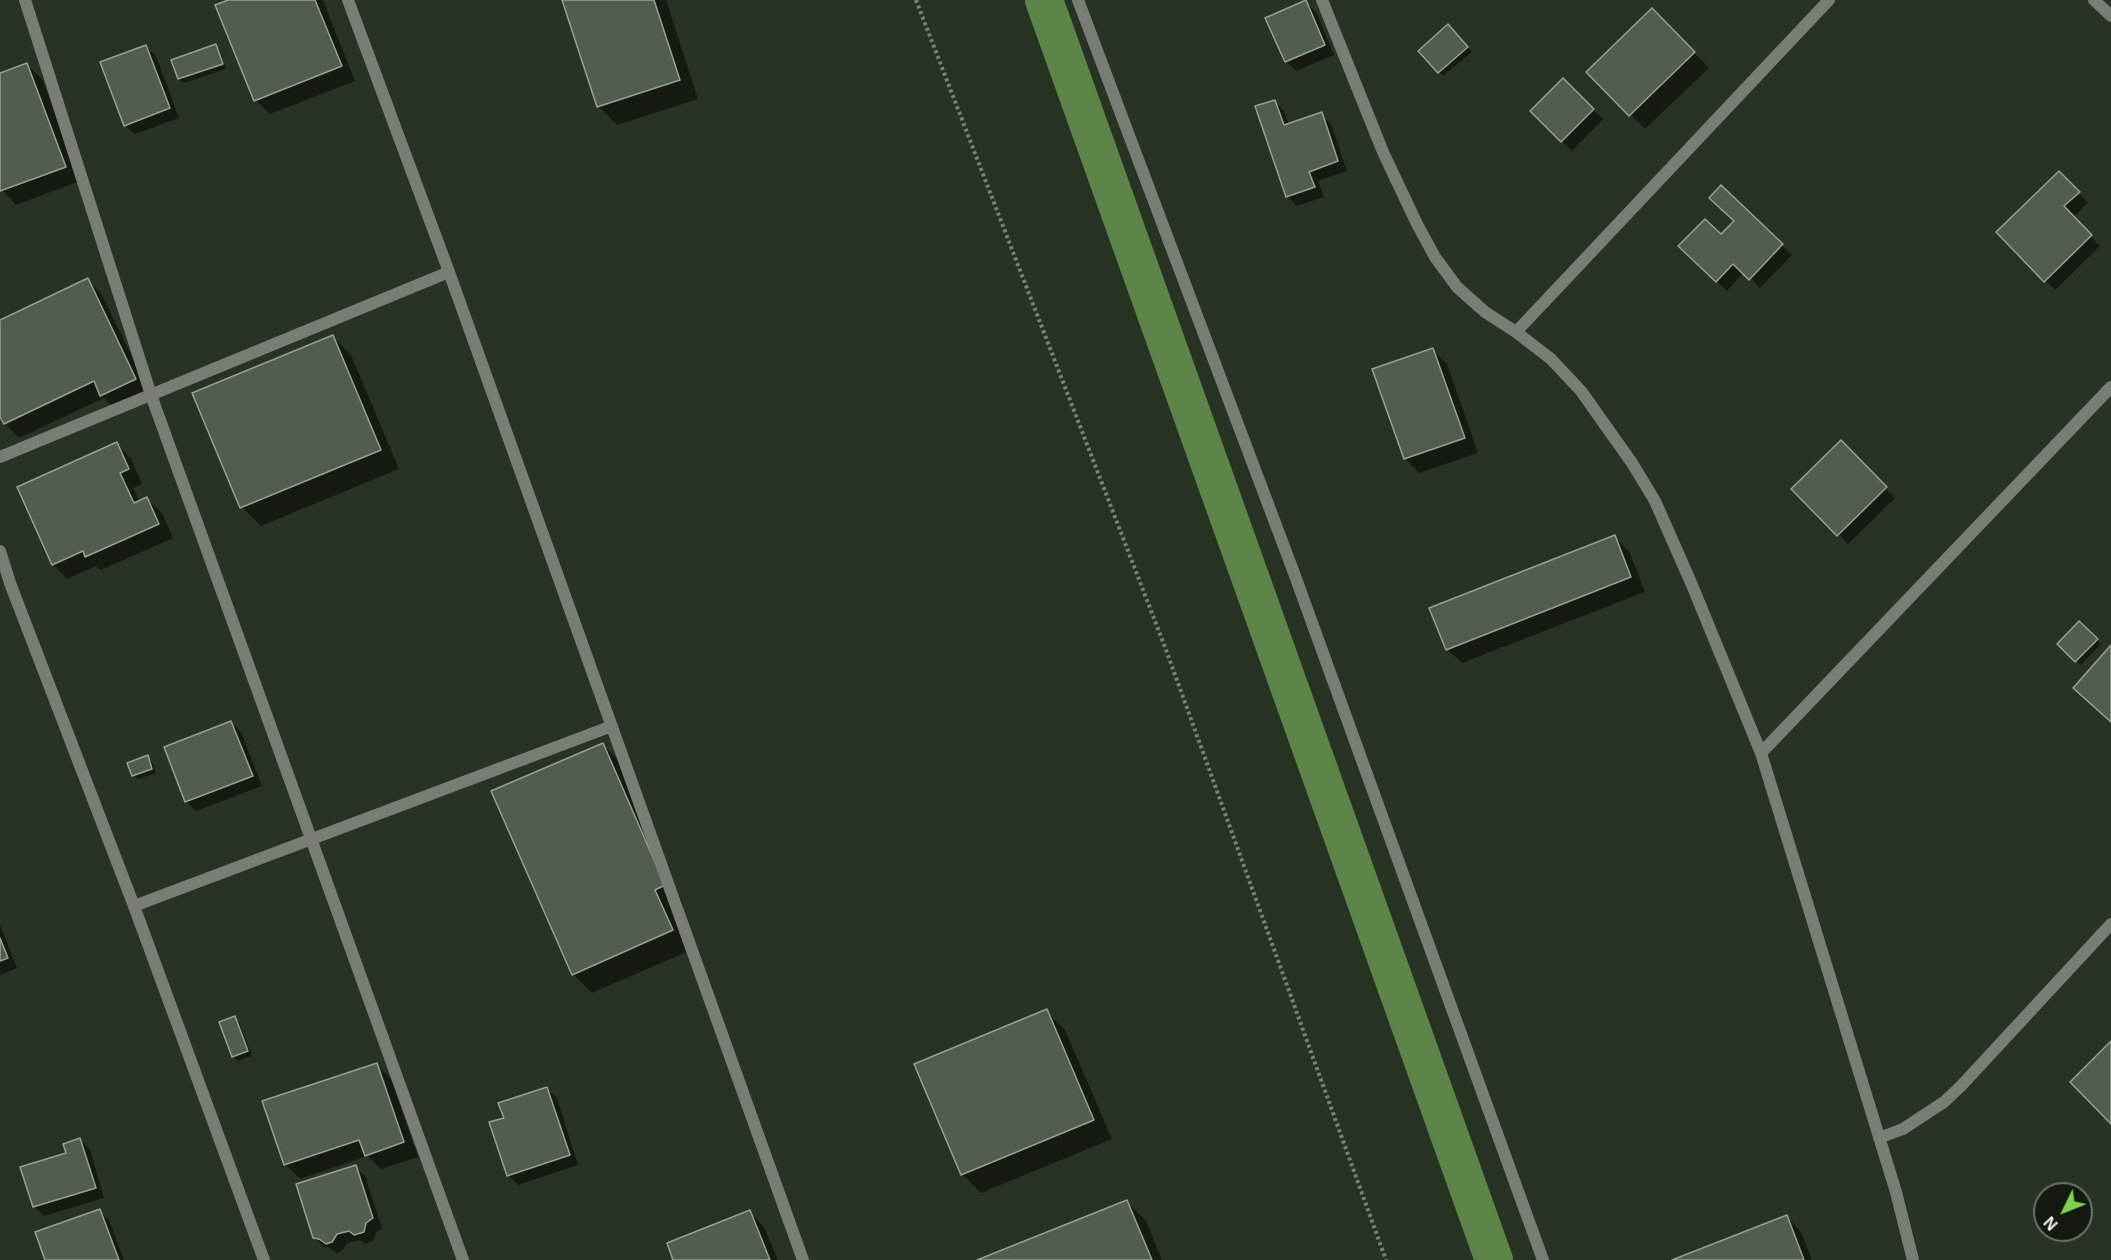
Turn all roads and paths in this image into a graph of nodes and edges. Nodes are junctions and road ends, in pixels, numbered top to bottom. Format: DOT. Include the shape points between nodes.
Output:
graph roads {
  1 [pos="25,0"];
  2 [pos="348,0"];
  3 [pos="916,0"];
  4 [pos="1078,0"];
  5 [pos="1322,0"];
  6 [pos="1829,0"];
  7 [pos="2094,0"];
  8 [pos="2111,16"];
  9 [pos="449,272"];
  10 [pos="1516,332"];
  11 [pos="2111,387"];
  12 [pos="151,395"];
  13 [pos="0,457"];
  14 [pos="0,551"];
  15 [pos="612,726"];
  16 [pos="1761,753"];
  17 [pos="311,840"];
  18 [pos="134,906"];
  19 [pos="2111,924"];
  20 [pos="1880,1138"];
  21 [pos="264,1260"];
  22 [pos="463,1260"];
  23 [pos="803,1260"];
  24 [pos="1386,1260"];
  25 [pos="1543,1260"];
  26 [pos="1913,1260"];
  1 -- 12 [label="street"];
  2 -- 9 [label="street"];
  3 -- 24 [label="path" via="1165,647"];
  4 -- 25 [label="street" via="1298,584"];
  5 -- 10 [label="street" via="1383,152 1435,256 1464,293"];
  6 -- 10 [label="street"];
  7 -- 8 [label="street"];
  9 -- 12 [label="street"];
  9 -- 15 [label="street"];
  10 -- 16 [label="street" via="1551,359 1581,391 1655,501"];
  11 -- 16 [label="street"];
  12 -- 13 [label="street"];
  12 -- 17 [label="street"];
  14 -- 18 [label="street"];
  15 -- 17 [label="street"];
  15 -- 23 [label="street"];
  16 -- 20 [label="street"];
  17 -- 18 [label="street"];
  17 -- 22 [label="street"];
  18 -- 21 [label="street"];
  19 -- 20 [label="street" via="1944,1102"];
  20 -- 26 [label="street"];
}
